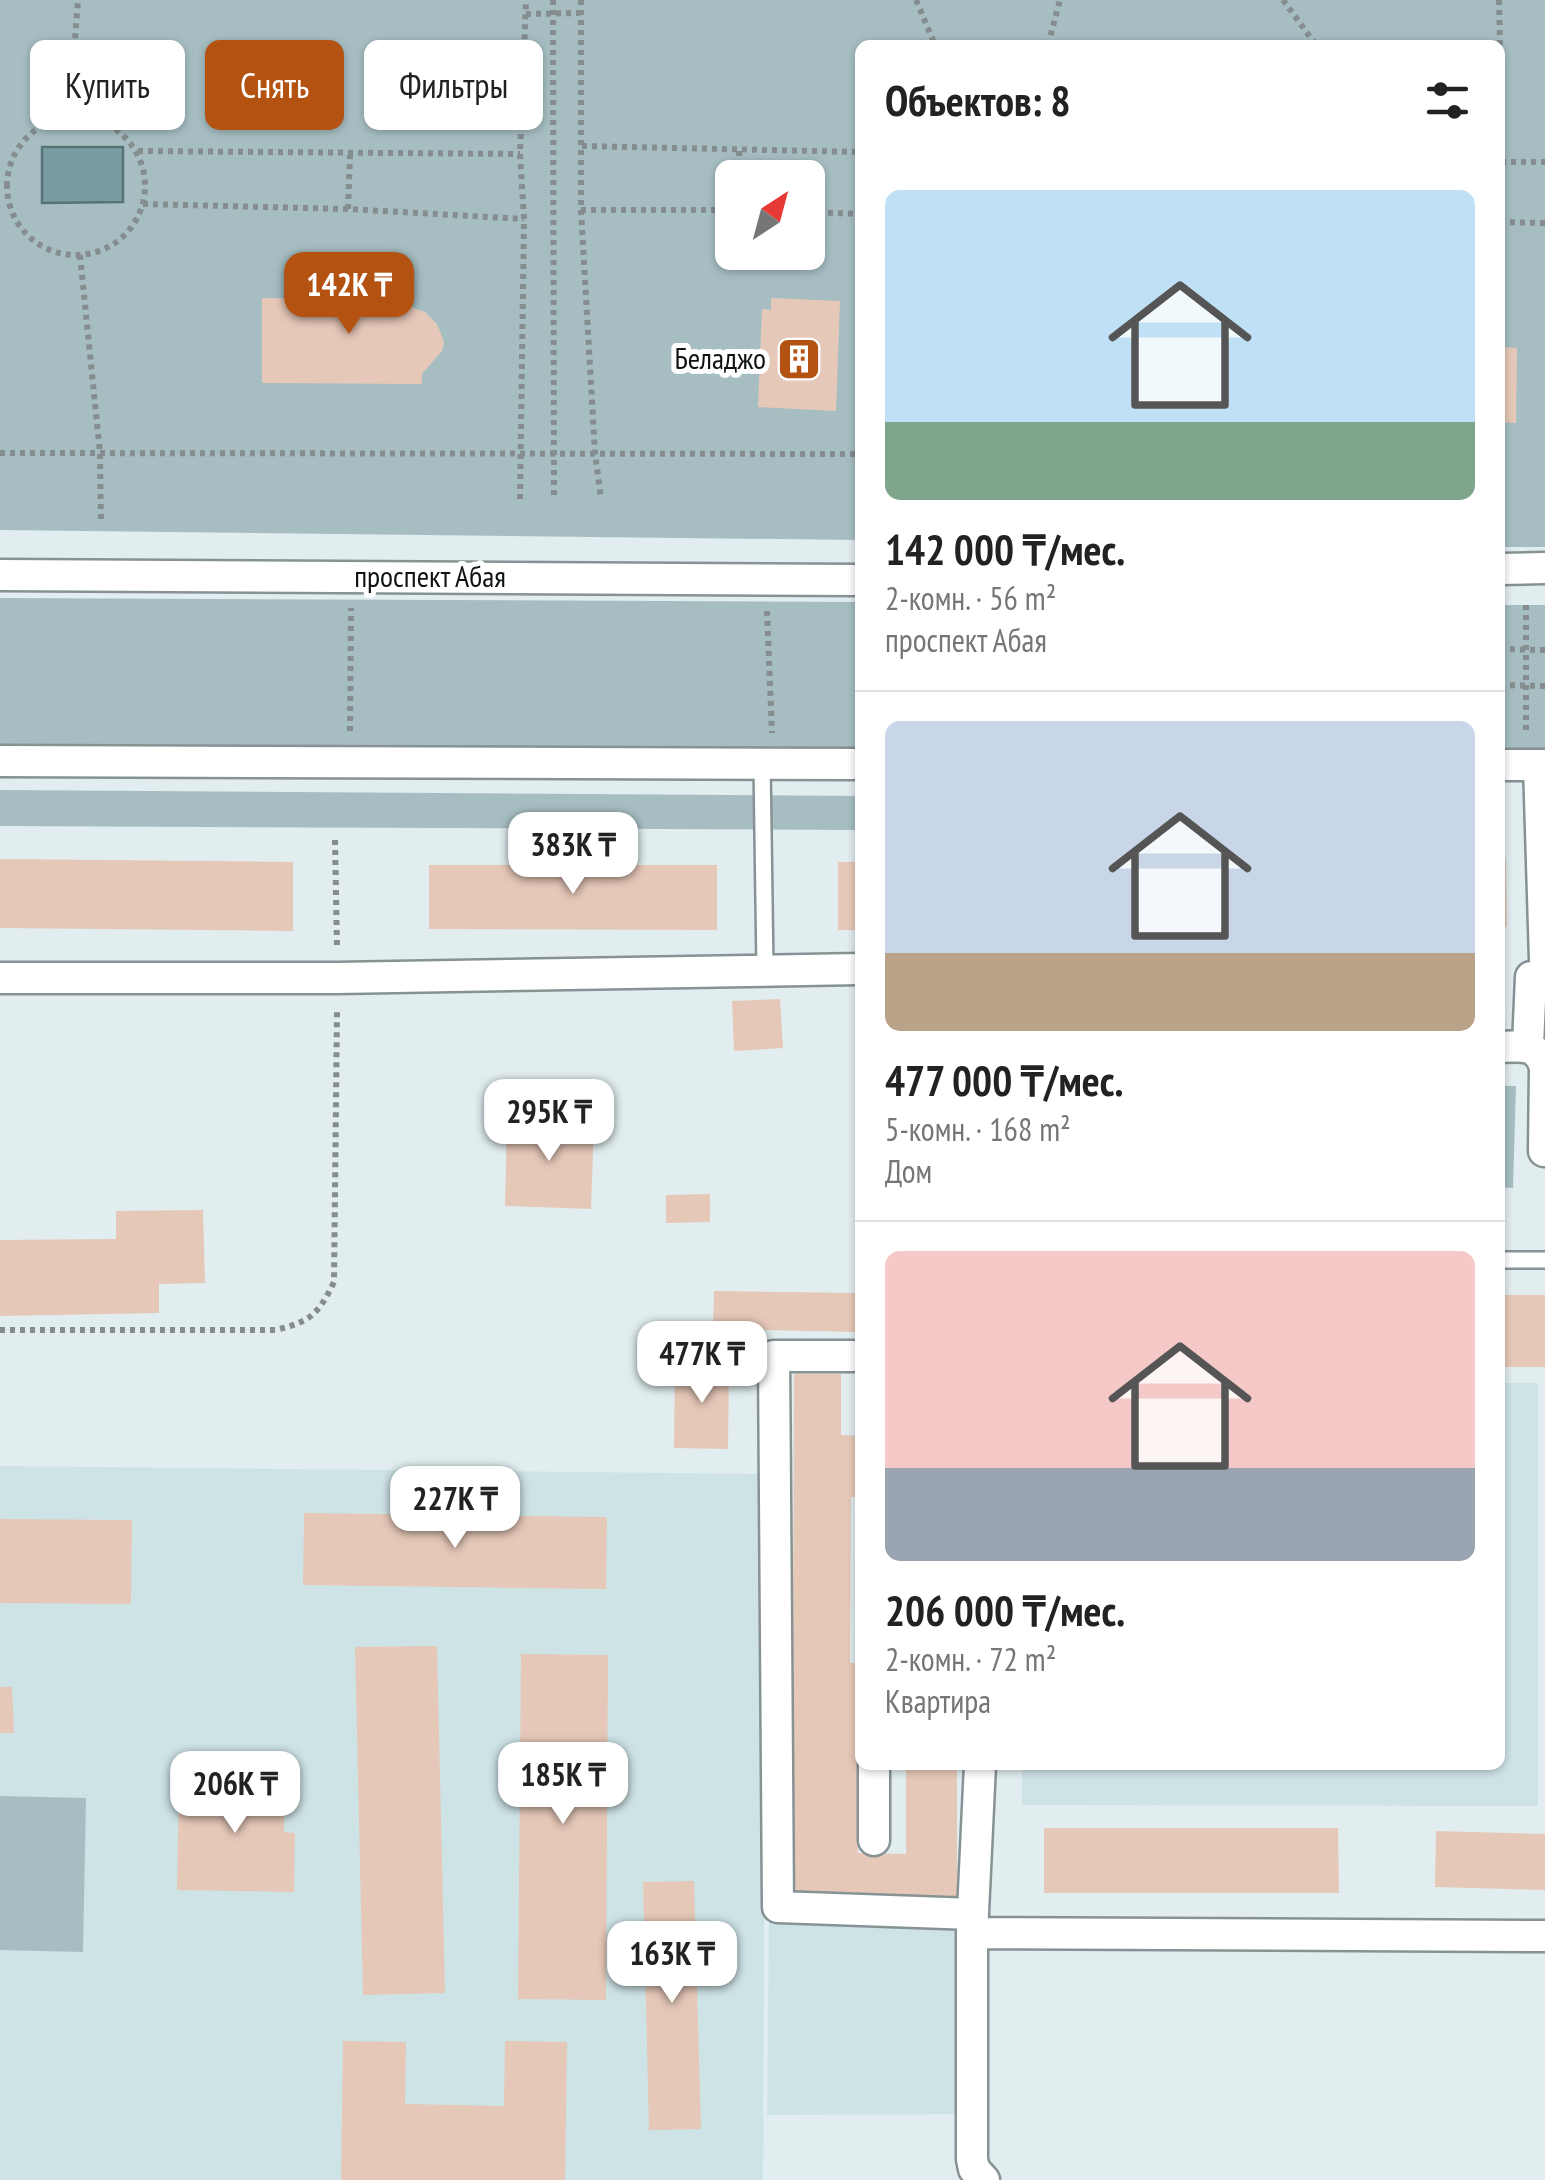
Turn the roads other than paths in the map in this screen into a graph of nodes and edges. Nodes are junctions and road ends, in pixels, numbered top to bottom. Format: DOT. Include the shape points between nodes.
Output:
graph roads {
  1 [pos="1545,568"];
  2 [pos="1505,570"];
  3 [pos="0,574"];
  4 [pos="855,580"];
  5 [pos="0,761"];
  6 [pos="768,764"];
  7 [pos="855,764"];
  8 [pos="1527,765"];
  9 [pos="855,969"];
  10 [pos="766,970"];
  11 [pos="1540,971"];
  12 [pos="1505,976"];
  13 [pos="0,978"];
  14 [pos="1514,1046"];
  15 [pos="1544,1151"];
  16 [pos="1505,1260"];
  17 [pos="1545,1260"];
  18 [pos="855,1356"];
  19 [pos="874,1770"];
  20 [pos="980,1770"];
  21 [pos="874,1840"];
  22 [pos="973,1923"];
  23 [pos="1545,1936"];
  24 [pos="984,2180"];
  1 -- 2 [label="street"];
  3 -- 4 [label="street, проспект Абая"];
  5 -- 6 [label="street"];
  6 -- 7 [label="street"];
  6 -- 10 [label="lane"];
  8 -- 11 [label="street"];
  9 -- 10 [label="street"];
  10 -- 13 [label="street"];
  11 -- 12 [label="street"];
  11 -- 14 [label="street"];
  14 -- 15 [label="street" via="1540,1054 1545,1067"];
  16 -- 17 [label="lane"];
  18 -- 22 [label="street" via="774,1356 778,1906"];
  19 -- 21 [label="street"];
  20 -- 22 [label="street"];
  22 -- 23 [label="street"];
  22 -- 24 [label="street" via="972,2160"];
}
